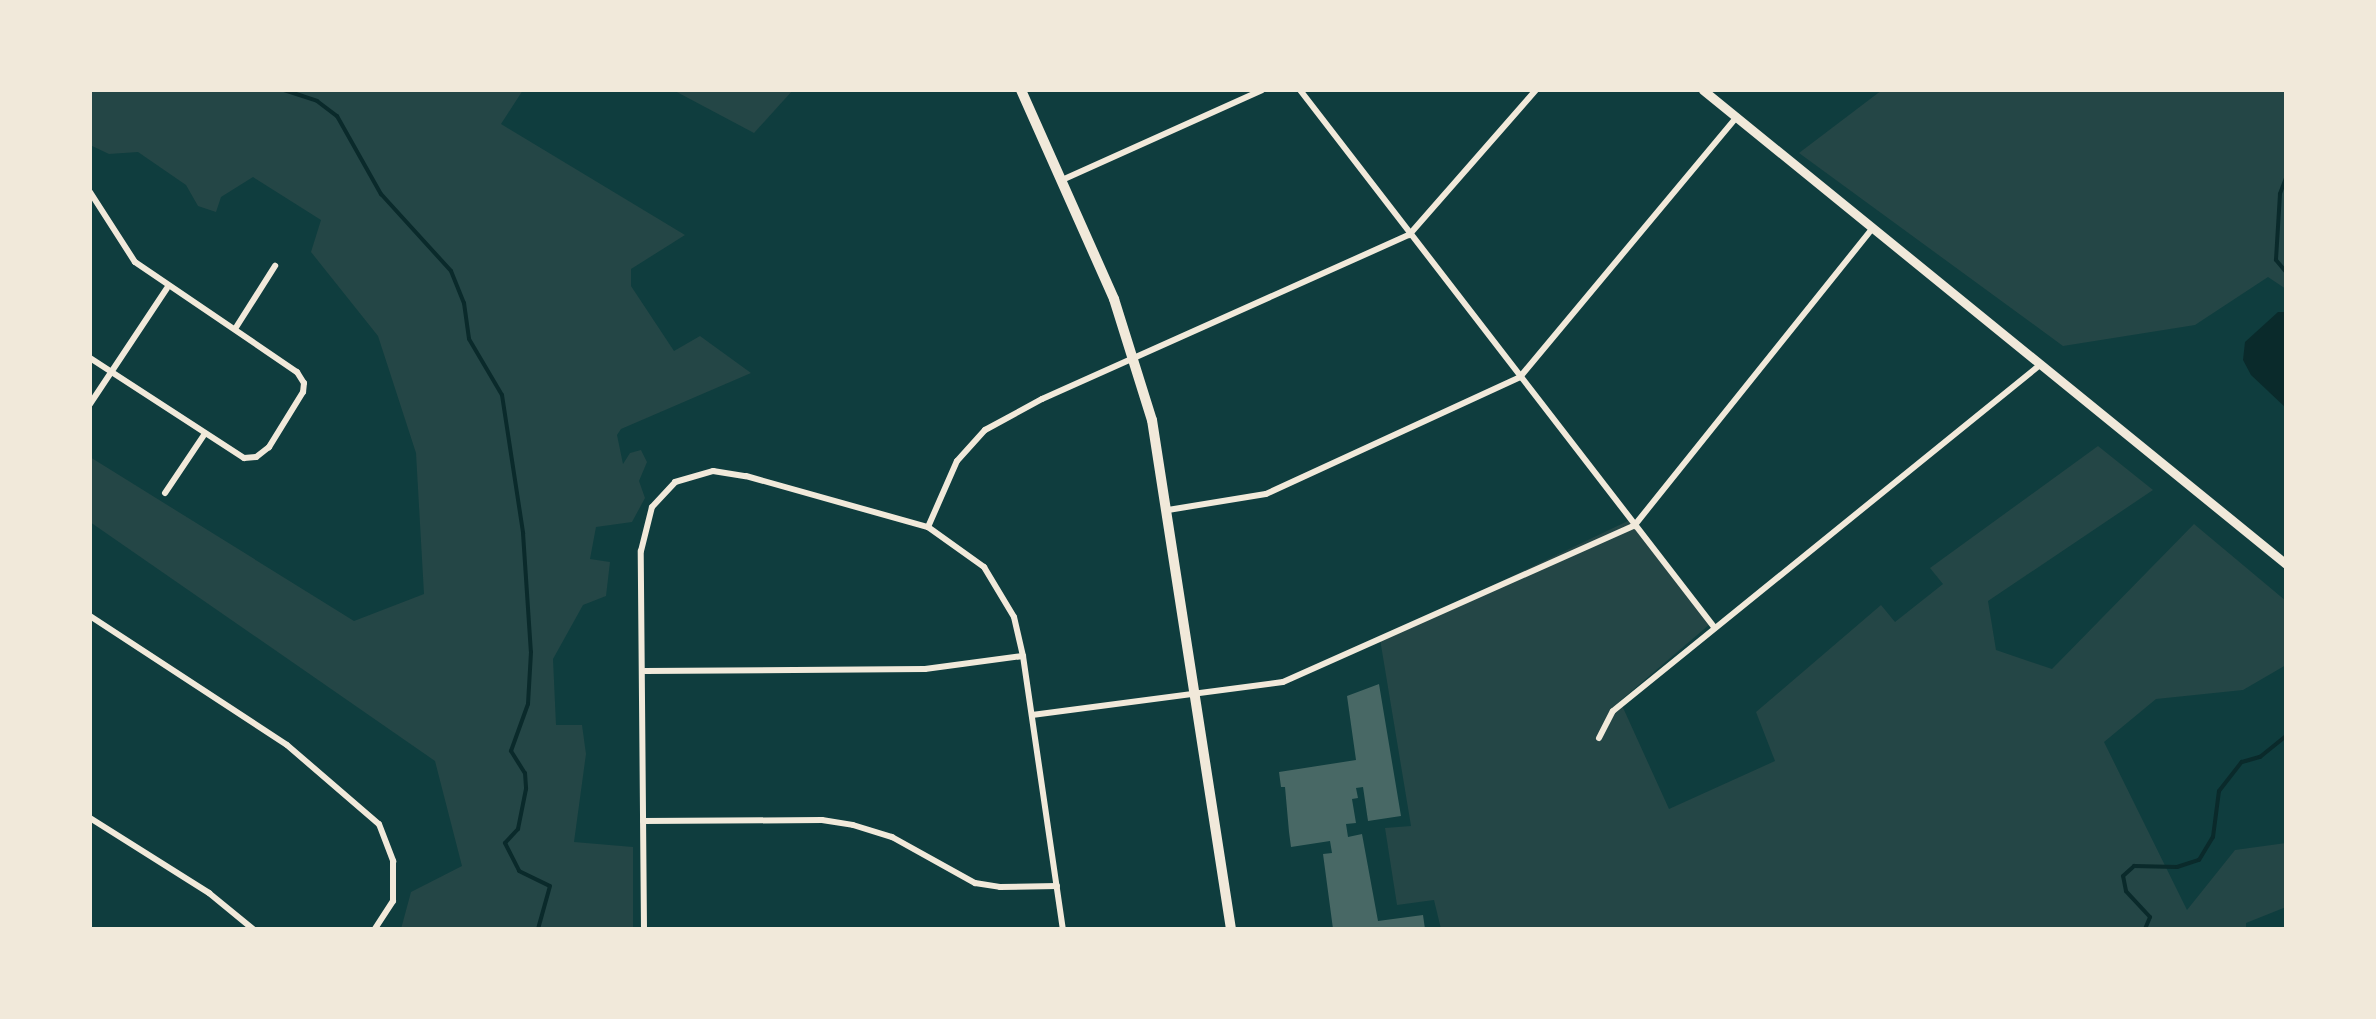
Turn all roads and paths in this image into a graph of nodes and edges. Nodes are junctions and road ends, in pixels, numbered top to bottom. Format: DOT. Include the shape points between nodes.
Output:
graph roads {
  1 [pos="1021,90"];
  2 [pos="1262,90"];
  3 [pos="1300,90"];
  4 [pos="1536,90"];
  5 [pos="1703,90"];
  6 [pos="1737,118"];
  7 [pos="1062,180"];
  8 [pos="90,192"];
  9 [pos="1873,228"];
  10 [pos="1409,235"];
  11 [pos="275,266"];
  12 [pos="167,288"];
  13 [pos="236,329"];
  14 [pos="90,358"];
  15 [pos="1136,360"];
  16 [pos="2040,364"];
  17 [pos="112,373"];
  18 [pos="1520,377"];
  19 [pos="90,404"];
  20 [pos="204,435"];
  21 [pos="165,493"];
  22 [pos="1168,510"];
  23 [pos="1634,526"];
  24 [pos="928,527"];
  25 [pos="2286,564"];
  26 [pos="90,616"];
  27 [pos="1714,627"];
  28 [pos="1022,656"];
  29 [pos="645,670"];
  30 [pos="1196,696"];
  31 [pos="1032,715"];
  32 [pos="1598,738"];
  33 [pos="90,818"];
  34 [pos="643,820"];
  35 [pos="1057,886"];
  36 [pos="254,929"];
  37 [pos="375,929"];
  38 [pos="644,929"];
  39 [pos="1064,929"];
  40 [pos="1231,929"];
  1 -- 7 [label="main road"];
  2 -- 7 [label="street"];
  3 -- 10 [label="street"];
  4 -- 10 [label="street"];
  5 -- 6 [label="main road"];
  6 -- 9 [label="main road"];
  6 -- 18 [label="street"];
  7 -- 15 [label="main road"];
  8 -- 12 [label="street" via="122,247"];
  9 -- 16 [label="main road"];
  9 -- 23 [label="street"];
  10 -- 15 [label="street"];
  10 -- 18 [label="street"];
  11 -- 13 [label="street"];
  12 -- 13 [label="street"];
  12 -- 17 [label="street"];
  13 -- 20 [label="street" via="297,372 303,392 256,458 232,453"];
  14 -- 17 [label="street"];
  15 -- 22 [label="main road"];
  15 -- 24 [label="street" via="985,430 957,461"];
  16 -- 25 [label="main road"];
  16 -- 27 [label="street"];
  17 -- 19 [label="street"];
  17 -- 20 [label="street"];
  18 -- 22 [label="street" via="1266,494"];
  18 -- 23 [label="street"];
  20 -- 21 [label="street"];
  22 -- 30 [label="main road"];
  23 -- 27 [label="street"];
  23 -- 30 [label="street" via="1301,676"];
  24 -- 28 [label="street" via="984,567 1014,617"];
  24 -- 29 [label="street" via="746,476 713,472 674,482 652,507 641,551"];
  26 -- 37 [label="street" via="288,745 379,824 392,861 393,901"];
  27 -- 32 [label="street" via="1613,710"];
  28 -- 29 [label="street" via="925,669"];
  28 -- 31 [label="street"];
  29 -- 34 [label="street"];
  30 -- 31 [label="street"];
  30 -- 40 [label="main road"];
  31 -- 35 [label="street"];
  33 -- 36 [label="street"];
  34 -- 35 [label="street" via="822,820 892,836 975,882"];
  34 -- 38 [label="street"];
  35 -- 39 [label="street"];
}
